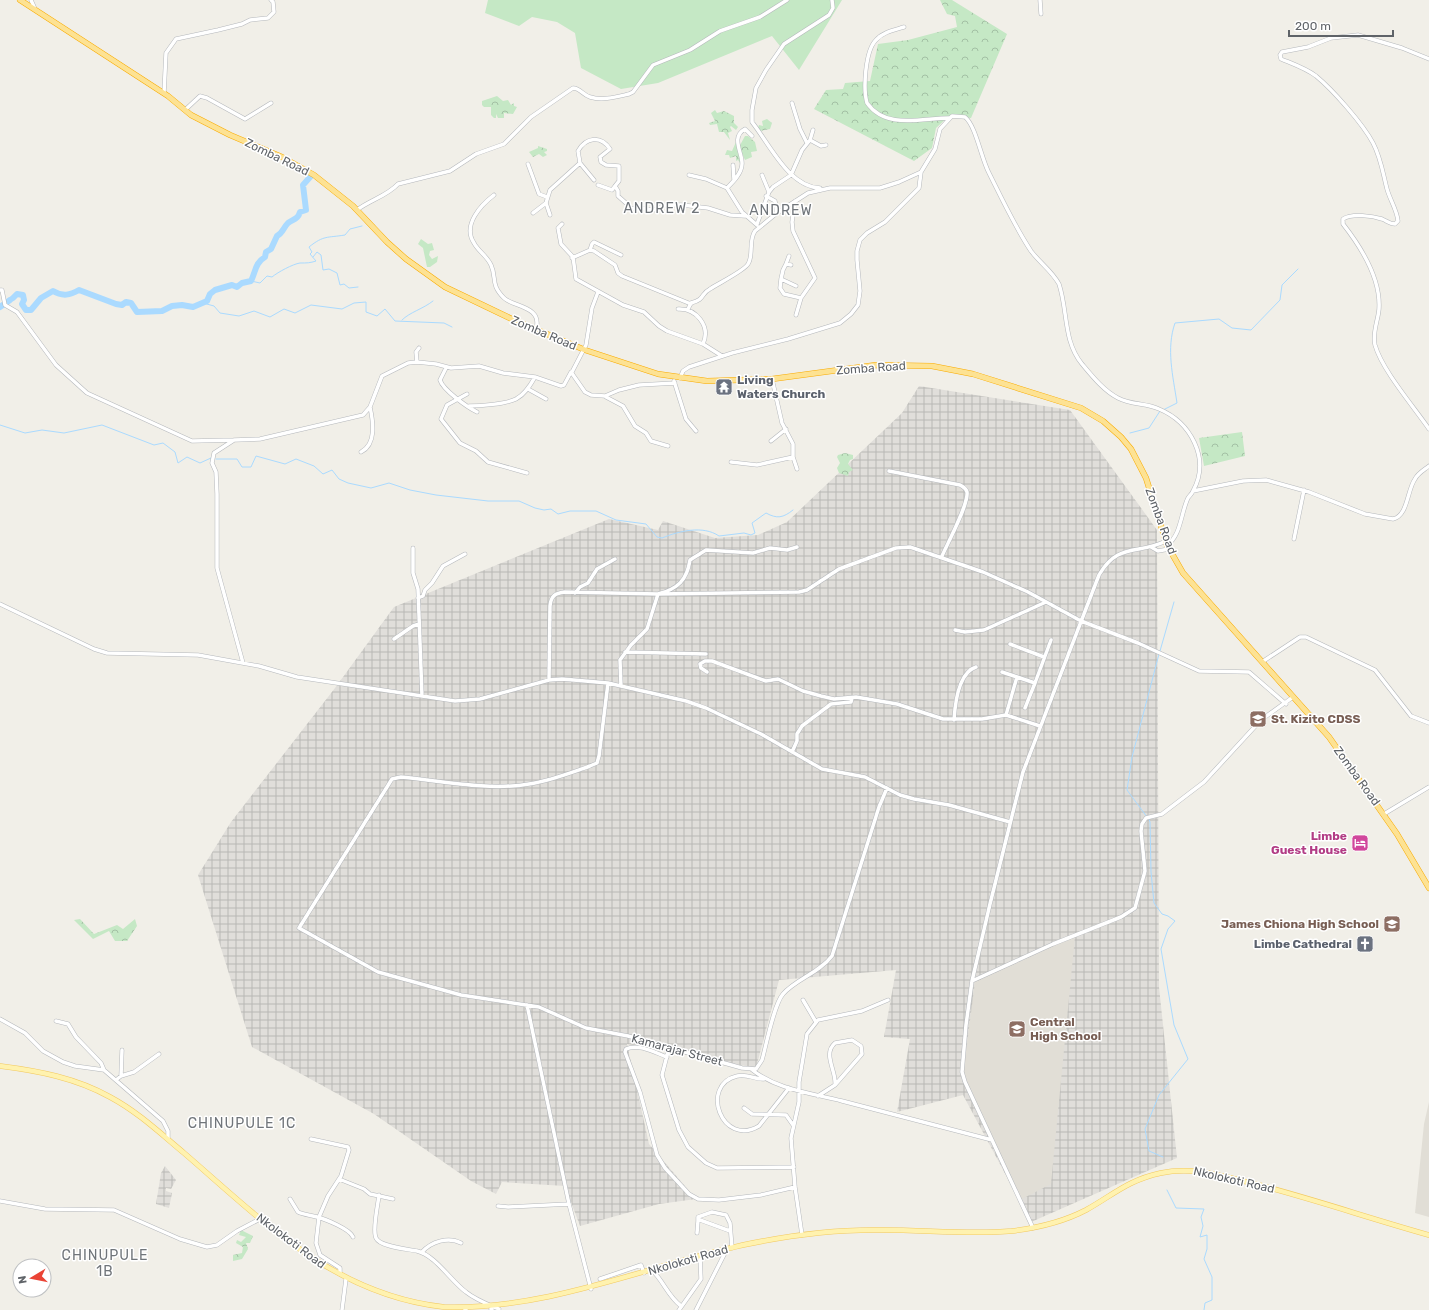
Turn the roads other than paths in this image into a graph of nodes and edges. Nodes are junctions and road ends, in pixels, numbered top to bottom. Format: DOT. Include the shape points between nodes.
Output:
graph roads {
  1 [pos="20,0"];
  2 [pos="32,0"];
  3 [pos="271,0"];
  4 [pos="787,0"];
  5 [pos="832,0"];
  6 [pos="1040,0"];
  7 [pos="35,9"];
  8 [pos="1041,14"];
  9 [pos="904,27"];
  10 [pos="1429,59"];
  11 [pos="164,93"];
  12 [pos="270,103"];
  13 [pos="792,103"];
  14 [pos="184,110"];
  15 [pos="950,118"];
  16 [pos="813,130"];
  17 [pos="752,136"];
  18 [pos="809,142"];
  19 [pos="826,145"];
  20 [pos="580,163"];
  21 [pos="528,164"];
  22 [pos="733,166"];
  23 [pos="921,172"];
  24 [pos="689,175"];
  25 [pos="762,175"];
  26 [pos="791,175"];
  27 [pos="594,180"];
  28 [pos="734,180"];
  29 [pos="598,185"];
  30 [pos="615,186"];
  31 [pos="727,188"];
  32 [pos="826,188"];
  33 [pos="768,192"];
  34 [pos="494,195"];
  35 [pos="766,196"];
  36 [pos="547,197"];
  37 [pos="796,201"];
  38 [pos="546,203"];
  39 [pos="357,210"];
  40 [pos="534,213"];
  41 [pos="778,213"];
  42 [pos="550,215"];
  43 [pos="745,216"];
  44 [pos="562,224"];
  45 [pos="757,226"];
  46 [pos="590,250"];
  47 [pos="621,255"];
  48 [pos="789,256"];
  49 [pos="572,258"];
  50 [pos="786,264"];
  51 [pos="791,265"];
  52 [pos="781,279"];
  53 [pos="796,286"];
  54 [pos="0,290"];
  55 [pos="598,292"];
  56 [pos="801,298"];
  57 [pos="691,304"];
  58 [pos="678,309"];
  59 [pos="688,309"];
  60 [pos="796,315"];
  61 [pos="536,328"];
  62 [pos="704,344"];
  63 [pos="419,348"];
  64 [pos="585,350"];
  65 [pos="722,356"];
  66 [pos="417,362"];
  67 [pos="446,368"];
  68 [pos="572,372"];
  69 [pos="673,376"];
  70 [pos="535,377"];
  71 [pos="680,378"];
  72 [pos="772,380"];
  73 [pos="675,383"];
  74 [pos="528,389"];
  75 [pos="467,394"];
  76 [pos="605,396"];
  77 [pos="459,399"];
  78 [pos="546,399"];
  79 [pos="469,406"];
  80 [pos="370,407"];
  81 [pos="477,412"];
  82 [pos="1429,429"];
  83 [pos="786,430"];
  84 [pos="696,431"];
  85 [pos="234,440"];
  86 [pos="771,441"];
  87 [pos="668,446"];
  88 [pos="361,452"];
  89 [pos="793,457"];
  90 [pos="731,462"];
  91 [pos="1429,466"];
  92 [pos="797,469"];
  93 [pos="889,471"];
  94 [pos="527,473"];
  95 [pos="1304,490"];
  96 [pos="1193,491"];
  97 [pos="1294,539"];
  98 [pos="1167,545"];
  99 [pos="797,547"];
  100 [pos="1151,547"];
  101 [pos="413,548"];
  102 [pos="464,554"];
  103 [pos="942,556"];
  104 [pos="615,559"];
  105 [pos="575,593"];
  106 [pos="658,594"];
  107 [pos="418,598"];
  108 [pos="1046,602"];
  109 [pos="0,604"];
  110 [pos="1081,621"];
  111 [pos="419,624"];
  112 [pos="955,630"];
  113 [pos="394,639"];
  114 [pos="1051,640"];
  115 [pos="1010,644"];
  116 [pos="625,652"];
  117 [pos="706,654"];
  118 [pos="1044,657"];
  119 [pos="1262,662"];
  120 [pos="243,663"];
  121 [pos="976,666"];
  122 [pos="707,672"];
  123 [pos="1002,672"];
  124 [pos="1017,677"];
  125 [pos="550,680"];
  126 [pos="608,683"];
  127 [pos="1035,683"];
  128 [pos="621,686"];
  129 [pos="422,696"];
  130 [pos="1293,697"];
  131 [pos="852,698"];
  132 [pos="1286,704"];
  133 [pos="1025,708"];
  134 [pos="1006,715"];
  135 [pos="954,720"];
  136 [pos="1429,723"];
  137 [pos="1040,726"];
  138 [pos="792,752"];
  139 [pos="1429,787"];
  140 [pos="887,788"];
  141 [pos="1384,814"];
  142 [pos="1010,822"];
  143 [pos="1429,888"];
  144 [pos="972,981"];
  145 [pos="803,1000"];
  146 [pos="888,1000"];
  147 [pos="527,1005"];
  148 [pos="0,1020"];
  149 [pos="56,1021"];
  150 [pos="816,1022"];
  151 [pos="669,1048"];
  152 [pos="122,1050"];
  153 [pos="159,1054"];
  154 [pos="667,1057"];
  155 [pos="0,1066"];
  156 [pos="751,1069"];
  157 [pos="104,1070"];
  158 [pos="121,1076"];
  159 [pos="765,1079"];
  160 [pos="116,1080"];
  161 [pos="835,1085"];
  162 [pos="789,1088"];
  163 [pos="798,1092"];
  164 [pos="818,1096"];
  165 [pos="744,1108"];
  166 [pos="768,1115"];
  167 [pos="793,1125"];
  168 [pos="311,1139"];
  169 [pos="168,1140"];
  170 [pos="992,1140"];
  171 [pos="794,1167"];
  172 [pos="339,1179"];
  173 [pos="795,1188"];
  174 [pos="379,1195"];
  175 [pos="290,1199"];
  176 [pos="393,1199"];
  177 [pos="0,1201"];
  178 [pos="569,1204"];
  179 [pos="498,1206"];
  180 [pos="319,1217"];
  181 [pos="260,1220"];
  182 [pos="698,1221"];
  183 [pos="1033,1228"];
  184 [pos="730,1231"];
  185 [pos="697,1233"];
  186 [pos="802,1235"];
  187 [pos="1429,1235"];
  188 [pos="353,1237"];
  189 [pos="461,1243"];
  190 [pos="729,1248"];
  191 [pos="422,1252"];
  192 [pos="700,1256"];
  193 [pos="652,1270"];
  194 [pos="644,1273"];
  195 [pos="340,1276"];
  196 [pos="346,1279"];
  197 [pos="600,1279"];
  198 [pos="591,1289"];
  199 [pos="680,1308"];
  200 [pos="498,1309"];
  201 [pos="342,1310"];
  202 [pos="466,1310"];
  203 [pos="492,1310"];
  204 [pos="696,1310"];
  1 -- 7 [label="highway, Zomba Road"];
  2 -- 7 [label="street"];
  3 -- 11 [label="street" via="274,12 268,18 250,20 176,39 166,53"];
  4 -- 39 [label="street" via="760,17 720,31 690,50 653,65 629,94 598,98 590,97 573,88 531,116 504,144 476,154 450,171 398,184"];
  5 -- 26 [label="street" via="833,8 829,16 784,44 761,77 754,92 752,122"];
  6 -- 8 [label="street"];
  7 -- 11 [label="highway, Zomba Road"];
  9 -- 15 [label="street" via="880,36 871,47 865,77 867,103 895,120 910,122"];
  10 -- 82 [label="street" via="1358,35 1331,38 1308,48 1286,51 1280,55 1281,59 1302,67 1330,88 1360,122 1374,143 1380,158 1398,221 1391,224 1381,219 1348,216 1343,219 1343,224 1364,254 1378,292 1379,308 1375,339 1379,355 1386,369"];
  11 -- 14 [label="highway, Zomba Road"];
  12 -- 14 [label="street" via="246,119 200,96"];
  13 -- 18 [label="street" via="800,129"];
  14 -- 39 [label="highway, Zomba Road" via="209,125 301,167"];
  15 -- 23 [label="street" via="940,129 935,149"];
  15 -- 96 [label="street" via="961,116 970,122 983,162 1030,249 1057,280 1063,298 1070,342 1077,358 1098,382 1117,398 1160,409 1176,418 1189,432 1198,450 1199,460 1198,478"];
  16 -- 18 [label="street"];
  17 -- 28 [label="street" via="745,129 740,133 738,149 742,166"];
  18 -- 19 [label="street"];
  18 -- 26 [label="street"];
  20 -- 27 [label="street"];
  20 -- 30 [label="street" via="578,151 588,140 597,139 604,142 610,149 600,157 601,162 619,166 619,181"];
  20 -- 36 [label="street" via="550,190"];
  21 -- 36 [label="street" via="539,194"];
  22 -- 28 [label="street"];
  23 -- 32 [label="street" via="880,188"];
  23 -- 65 [label="street" via="920,186 914,194 885,222 860,240 857,251 860,287 858,304 846,319 788,339"];
  24 -- 31 [label="street"];
  25 -- 33 [label="street"];
  26 -- 32 [label="street" via="808,187"];
  26 -- 33 [label="street"];
  28 -- 31 [label="street"];
  29 -- 30 [label="street" via="612,190"];
  30 -- 43 [label="street" via="618,196 630,210 654,210 665,205 682,205"];
  31 -- 43 [label="street"];
  32 -- 37 [label="street" via="808,193"];
  33 -- 35 [label="street"];
  34 -- 61 [label="street" via="472,219 471,238 492,266 498,290 507,300 530,311 535,318"];
  35 -- 41 [label="street" via="775,201"];
  35 -- 45 [label="street"];
  36 -- 38 [label="street"];
  37 -- 41 [label="street"];
  37 -- 56 [label="street" via="792,218 793,231 815,278"];
  38 -- 40 [label="street"];
  38 -- 42 [label="street"];
  39 -- 61 [label="highway, Zomba Road" via="406,259 445,287 473,302"];
  41 -- 45 [label="street"];
  43 -- 45 [label="street"];
  44 -- 49 [label="street" via="558,228 560,242"];
  45 -- 57 [label="street" via="751,238 750,260 747,266 710,289 701,300"];
  46 -- 47 [label="street" via="594,242"];
  46 -- 49 [label="street"];
  46 -- 57 [label="street" via="615,265 622,276"];
  48 -- 50 [label="street"];
  49 -- 55 [label="street" via="576,279"];
  50 -- 51 [label="street"];
  50 -- 52 [label="street"];
  52 -- 53 [label="street"];
  52 -- 56 [label="street" via="780,288 784,294"];
  54 -- 85 [label="street" via="5,305 17,312 56,365 87,393 192,441"];
  55 -- 62 [label="street" via="627,307 644,312 670,333"];
  55 -- 64 [label="street" via="592,308"];
  56 -- 60 [label="street"];
  57 -- 59 [label="street"];
  58 -- 59 [label="street"];
  59 -- 62 [label="street" via="703,322 706,333"];
  61 -- 64 [label="highway, Zomba Road"];
  62 -- 65 [label="street"];
  63 -- 66 [label="street" via="416,352"];
  64 -- 68 [label="street"];
  64 -- 69 [label="highway, Zomba Road" via="634,367"];
  65 -- 71 [label="street" via="687,368"];
  66 -- 67 [label="street"];
  66 -- 80 [label="street" via="408,363 382,376"];
  67 -- 70 [label="street" via="479,366 503,374"];
  67 -- 77 [label="street" via="440,381 447,392"];
  68 -- 70 [label="street" via="562,386"];
  68 -- 76 [label="street" via="587,394"];
  69 -- 71 [label="highway, Zomba Road"];
  69 -- 73 [label="street"];
  70 -- 74 [label="street"];
  71 -- 72 [label="highway, Zomba Road" via="722,381"];
  72 -- 83 [label="street"];
  72 -- 98 [label="highway, Zomba Road" via="870,365 923,365 973,374 1081,408 1103,421 1130,449 1146,478"];
  73 -- 76 [label="street" via="639,385"];
  73 -- 84 [label="street" via="686,419"];
  74 -- 78 [label="street"];
  74 -- 79 [label="street" via="513,400"];
  75 -- 77 [label="street"];
  76 -- 87 [label="street" via="623,406 635,426 646,433 651,441"];
  77 -- 79 [label="street"];
  77 -- 94 [label="street" via="447,405 441,419 460,443 494,464"];
  79 -- 81 [label="street"];
  80 -- 85 [label="street" via="357,417 307,426 260,439"];
  80 -- 88 [label="street" via="373,434 366,449"];
  83 -- 86 [label="street"];
  83 -- 89 [label="street" via="793,444"];
  85 -- 120 [label="street" via="215,452 212,463 216,472 217,568"];
  89 -- 90 [label="street" via="757,465"];
  89 -- 92 [label="street"];
  91 -- 95 [label="street" via="1414,479 1404,508 1395,518 1364,514"];
  93 -- 103 [label="street" via="960,485 966,490 959,519"];
  95 -- 96 [label="street" via="1270,481 1253,480"];
  95 -- 97 [label="street"];
  96 -- 98 [label="street" via="1186,501 1174,537"];
  98 -- 100 [label="street"];
  98 -- 100 [label="street" via="1158,551"];
  98 -- 119 [label="highway, Zomba Road" via="1183,573"];
  99 -- 106 [label="street" via="788,550 770,548 753,553 706,550 690,560 688,574 681,583 667,592"];
  100 -- 110 [label="street" via="1121,553 1107,562 1099,575"];
  101 -- 107 [label="street" via="413,573"];
  102 -- 107 [label="street" via="443,566 423,596"];
  103 -- 106 [label="street" via="901,546 839,569 807,590 799,592"];
  103 -- 108 [label="street"];
  104 -- 105 [label="street" via="597,570 588,583"];
  105 -- 106 [label="street"];
  105 -- 125 [label="street" via="559,593 552,597"];
  106 -- 116 [label="street" via="647,629"];
  107 -- 111 [label="street"];
  108 -- 110 [label="street"];
  108 -- 112 [label="street" via="990,629 974,632"];
  109 -- 120 [label="street" via="106,653 198,655"];
  110 -- 132 [label="street" via="1198,671 1249,672"];
  110 -- 137 [label="street"];
  111 -- 113 [label="street"];
  111 -- 129 [label="street"];
  114 -- 118 [label="street"];
  115 -- 118 [label="street"];
  116 -- 117 [label="street"];
  116 -- 128 [label="street" via="620,660"];
  118 -- 127 [label="street"];
  119 -- 130 [label="highway, Zomba Road"];
  119 -- 136 [label="street" via="1300,636 1306,637 1375,670 1411,716"];
  120 -- 129 [label="street" via="297,677"];
  121 -- 135 [label="street" via="966,673 956,694"];
  122 -- 131 [label="street" via="700,664 712,661 760,680 770,682 778,679 803,691 834,699"];
  123 -- 124 [label="street"];
  124 -- 127 [label="street"];
  124 -- 134 [label="street"];
  125 -- 126 [label="street" via="572,678"];
  125 -- 129 [label="street" via="465,701"];
  126 -- 128 [label="street"];
  126 -- 147 [label="street, Kamarajar Street" via="597,763 542,782 515,786 401,777 392,779 299,928 378,972 465,996"];
  127 -- 133 [label="street"];
  128 -- 138 [label="street" via="706,708"];
  130 -- 132 [label="street"];
  130 -- 141 [label="highway, Zomba Road" via="1329,737"];
  131 -- 135 [label="street" via="898,704 943,719"];
  131 -- 138 [label="street" via="851,702 831,704 802,726"];
  132 -- 144 [label="street" via="1261,720 1204,782 1162,814 1148,818 1142,824 1145,871 1135,908 1121,917 1053,944"];
  134 -- 135 [label="street"];
  134 -- 137 [label="street"];
  137 -- 142 [label="street" via="1023,772"];
  138 -- 140 [label="street" via="822,769 865,777"];
  139 -- 141 [label="street"];
  140 -- 142 [label="street" via="914,799"];
  140 -- 156 [label="street" via="832,956 781,996 762,1060 758,1067"];
  141 -- 143 [label="highway, Zomba Road"];
  142 -- 144 [label="street"];
  144 -- 170 [label="street" via="962,1072"];
  145 -- 150 [label="street"];
  146 -- 150 [label="street" via="870,1008"];
  147 -- 151 [label="street, Kamarajar Street" via="554,1013 586,1028 628,1036"];
  147 -- 178 [label="street"];
  148 -- 157 [label="street" via="25,1033 43,1050 63,1062"];
  149 -- 157 [label="street" via="70,1026"];
  150 -- 163 [label="street" via="807,1034"];
  151 -- 154 [label="street"];
  151 -- 156 [label="street, Kamarajar Street"];
  152 -- 158 [label="street"];
  153 -- 158 [label="street" via="134,1072"];
  154 -- 171 [label="street" via="662,1075 676,1122 688,1147 714,1167 722,1169"];
  154 -- 173 [label="street" via="649,1049 632,1047 625,1052 638,1085 657,1155 665,1168 689,1194 698,1199 719,1200"];
  155 -- 169 [label="main road, Nkolokoti Road" via="37,1070 88,1086 126,1106"];
  156 -- 159 [label="street"];
  157 -- 160 [label="street"];
  158 -- 160 [label="street"];
  159 -- 162 [label="street"];
  159 -- 166 [label="street" via="746,1075 735,1076 720,1087 717,1098 723,1119 735,1129 753,1129"];
  160 -- 169 [label="street" via="163,1121 168,1130"];
  161 -- 161 [label="street" via="836,1078 830,1062 832,1046 849,1040 858,1043 862,1054"];
  161 -- 164 [label="street"];
  162 -- 163 [label="street"];
  162 -- 166 [label="street"];
  163 -- 164 [label="street"];
  163 -- 167 [label="street" via="799,1102"];
  164 -- 170 [label="street"];
  165 -- 166 [label="street" via="752,1114"];
  166 -- 167 [label="street" via="786,1115"];
  167 -- 171 [label="street" via="791,1138"];
  168 -- 172 [label="street" via="349,1148"];
  169 -- 181 [label="main road, Nkolokoti Road"];
  170 -- 183 [label="street"];
  171 -- 173 [label="street"];
  172 -- 174 [label="street" via="370,1194"];
  172 -- 180 [label="street"];
  173 -- 186 [label="street"];
  174 -- 176 [label="street"];
  174 -- 191 [label="street" via="376,1238 391,1246"];
  175 -- 180 [label="street" via="298,1212"];
  177 -- 181 [label="street" via="45,1209 114,1210 180,1239 207,1247 217,1245 237,1231"];
  178 -- 179 [label="street"];
  178 -- 198 [label="street"];
  180 -- 188 [label="street" via="349,1232"];
  180 -- 195 [label="street" via="316,1243 318,1251 324,1259 340,1267"];
  181 -- 195 [label="main road, Nkolokoti Road" via="300,1251"];
  182 -- 184 [label="street" via="705,1221"];
  182 -- 184 [label="street" via="698,1216 712,1212 723,1214 728,1217"];
  182 -- 185 [label="street"];
  183 -- 186 [label="main road, Nkolokoti Road" via="994,1232 854,1230"];
  183 -- 187 [label="main road, Nkolokoti Road" via="1079,1214 1122,1186 1142,1178 1186,1170 1218,1174"];
  184 -- 190 [label="street"];
  186 -- 190 [label="main road, Nkolokoti Road"];
  189 -- 191 [label="street" via="444,1240"];
  190 -- 192 [label="main road, Nkolokoti Road"];
  190 -- 204 [label="street"];
  191 -- 200 [label="street" via="467,1293 478,1301"];
  192 -- 193 [label="main road, Nkolokoti Road"];
  192 -- 199 [label="street" via="701,1279"];
  193 -- 194 [label="main road, Nkolokoti Road"];
  193 -- 199 [label="street"];
  194 -- 197 [label="street" via="641,1265"];
  194 -- 198 [label="main road, Nkolokoti Road"];
  195 -- 196 [label="main road, Nkolokoti Road"];
  196 -- 201 [label="street"];
  196 -- 202 [label="main road, Nkolokoti Road" via="389,1296 416,1303"];
  198 -- 200 [label="main road, Nkolokoti Road" via="546,1302"];
  200 -- 203 [label="main road, Nkolokoti Road"];
  202 -- 203 [label="main road, Nkolokoti Road"];
}
